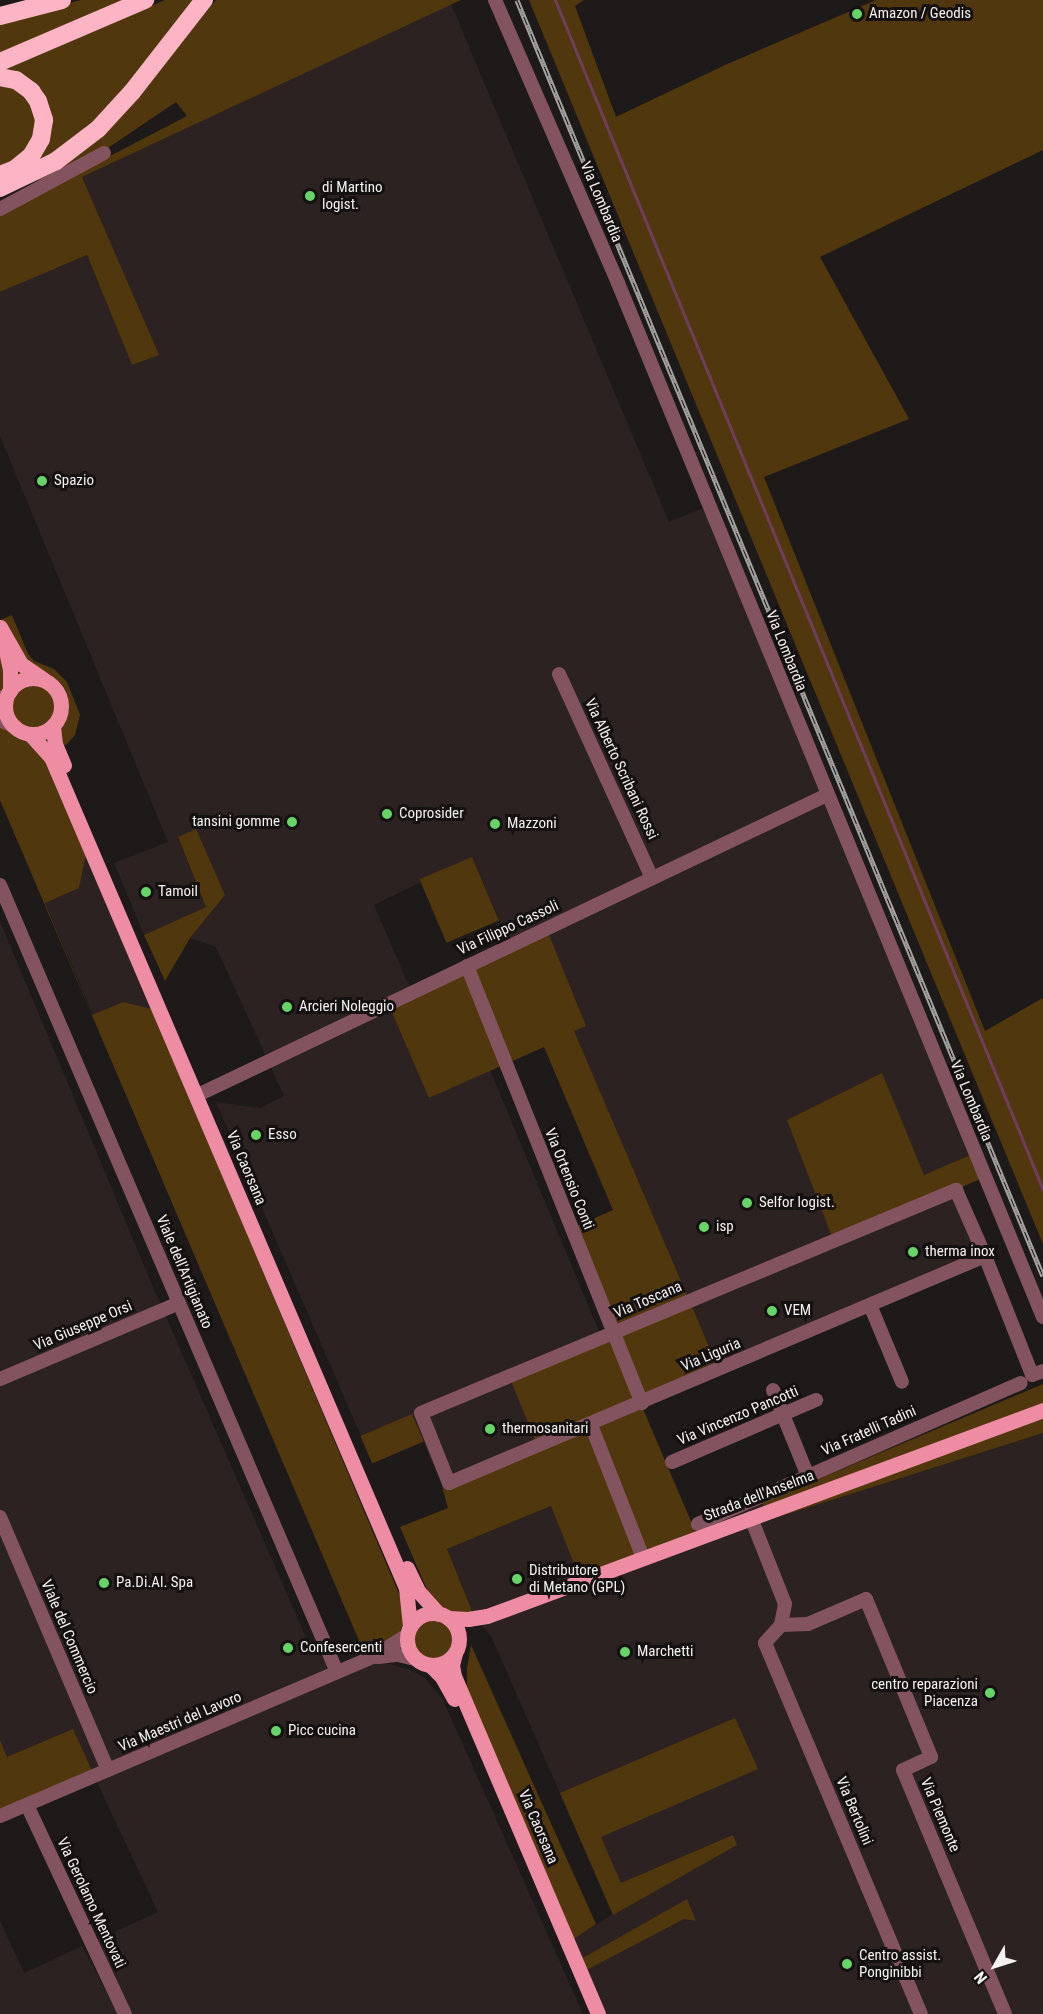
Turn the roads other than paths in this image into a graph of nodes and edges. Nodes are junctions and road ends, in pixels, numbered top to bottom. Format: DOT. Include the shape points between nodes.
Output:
graph roads {
  1 [pos="62,0"];
  2 [pos="145,0"];
  3 [pos="204,0"];
  4 [pos="495,0"];
  5 [pos="0,16"];
  6 [pos="0,62"];
  7 [pos="0,77"];
  8 [pos="104,153"];
  9 [pos="0,174"];
  10 [pos="0,188"];
  11 [pos="0,209"];
  12 [pos="2,631"];
  13 [pos="559,674"];
  14 [pos="43,679"];
  15 [pos="6,695"];
  16 [pos="0,720"];
  17 [pos="53,726"];
  18 [pos="15,727"];
  19 [pos="30,734"];
  20 [pos="827,795"];
  21 [pos="652,878"];
  22 [pos="0,885"];
  23 [pos="467,966"];
  24 [pos="204,1092"];
  25 [pos="985,1256"];
  26 [pos="179,1303"];
  27 [pos="870,1305"];
  28 [pos="1043,1317"];
  29 [pos="612,1333"];
  30 [pos="1043,1371"];
  31 [pos="0,1379"];
  32 [pos="902,1382"];
  33 [pos="1020,1383"];
  34 [pos="773,1390"];
  35 [pos="816,1400"];
  36 [pos="642,1403"];
  37 [pos="1043,1410"];
  38 [pos="783,1414"];
  39 [pos="591,1425"];
  40 [pos="672,1462"];
  41 [pos="808,1476"];
  42 [pos="449,1483"];
  43 [pos="0,1517"];
  44 [pos="752,1518"];
  45 [pos="698,1524"];
  46 [pos="643,1558"];
  47 [pos="444,1616"];
  48 [pos="487,1616"];
  49 [pos="781,1625"];
  50 [pos="409,1630"];
  51 [pos="457,1646"];
  52 [pos="373,1657"];
  53 [pos="423,1662"];
  54 [pos="337,1672"];
  55 [pos="108,1770"];
  56 [pos="27,1805"];
  57 [pos="0,1816"];
  58 [pos="126,2014"];
  59 [pos="588,2014"];
  60 [pos="598,2014"];
  61 [pos="921,2014"];
  62 [pos="1005,2014"];
  1 -- 5 [label="highway"];
  2 -- 6 [label="highway"];
  3 -- 10 [label="highway" via="119,109 98,129 56,161"];
  4 -- 20 [label="street, Via Lombardia" via="618,283"];
  7 -- 9 [label="highway" via="16,80 31,92 44,120 41,139 31,156 15,169"];
  8 -- 11 [label="street"];
  12 -- 14 [label="main road" via="21,664"];
  12 -- 15 [label="main road" via="10,670"];
  13 -- 21 [label="street, Via Alberto Scribani Rossi"];
  14 -- 15 [label="main road" via="24,679"];
  14 -- 17 [label="main road" via="60,697 60,714"];
  15 -- 18 [label="main road" via="6,712"];
  16 -- 18 [label="street"];
  17 -- 19 [label="main road"];
  17 -- 24 [label="main road, Via Caorsana" via="58,752"];
  18 -- 19 [label="main road"];
  19 -- 50 [label="main road, Via Caorsana" via="51,757 406,1588"];
  20 -- 21 [label="street, Via Filippo Cassoli"];
  20 -- 28 [label="street, Via Lombardia"];
  21 -- 23 [label="street, Via Filippo Cassoli"];
  22 -- 26 [label="street, Viale dell'Artigianato"];
  23 -- 24 [label="street, Via Filippo Cassoli"];
  23 -- 29 [label="street, Via Ortensio Conti"];
  24 -- 47 [label="main road, Via Caorsana" via="408,1570 418,1591"];
  25 -- 27 [label="street, Via Liguria"];
  25 -- 29 [label="street, Via Toscana" via="956,1190"];
  25 -- 30 [label="street" via="1032,1375"];
  26 -- 31 [label="street, Via Giuseppe Orsi"];
  26 -- 54 [label="street, Viale dell'Artigianato"];
  27 -- 32 [label="street"];
  27 -- 36 [label="street, Via Liguria"];
  29 -- 36 [label="street, Via Ortensio Conti"];
  29 -- 42 [label="street, Via Toscana" via="421,1413"];
  33 -- 41 [label="street, Via Fratelli Tadini"];
  34 -- 38 [label="street"];
  35 -- 38 [label="street, Via Vincenzo Pancotti"];
  36 -- 39 [label="street, Via Liguria"];
  37 -- 44 [label="main road, Strada dell'Anselma"];
  38 -- 40 [label="street, Via Vincenzo Pancotti"];
  38 -- 41 [label="street"];
  39 -- 42 [label="street, Via Liguria"];
  39 -- 46 [label="street"];
  41 -- 45 [label="street, Via Fratelli Tadini"];
  43 -- 55 [label="street, Viale del Commercio"];
  44 -- 46 [label="main road, Strada dell'Anselma"];
  44 -- 49 [label="street" via="785,1604"];
  46 -- 48 [label="main road, Strada dell'Anselma"];
  47 -- 48 [label="main road, Strada dell'Anselma"];
  47 -- 50 [label="main road" via="423,1615"];
  47 -- 51 [label="main road" via="454,1624"];
  48 -- 51 [label="main road, Strada dell'Anselma"];
  49 -- 61 [label="street, Via Bertolini" via="765,1643"];
  49 -- 62 [label="street, Via Piemonte" via="808,1624 866,1599 931,1757 903,1770"];
  50 -- 52 [label="street, Via Maestri del Lavoro"];
  50 -- 53 [label="main road" via="410,1652"];
  51 -- 53 [label="main road" via="444,1663"];
  51 -- 60 [label="main road, Via Caorsana" via="452,1665 454,1677"];
  52 -- 53 [label="street, Via Maestri del Lavoro" via="398,1655"];
  52 -- 54 [label="street, Via Maestri del Lavoro"];
  53 -- 59 [label="main road, Via Caorsana" via="449,1688"];
  54 -- 55 [label="street, Via Maestri del Lavoro"];
  55 -- 56 [label="street, Via Maestri del Lavoro"];
  56 -- 57 [label="street, Via Maestri del Lavoro"];
  56 -- 58 [label="street, Via Gerolamo Mentovati"];
}
